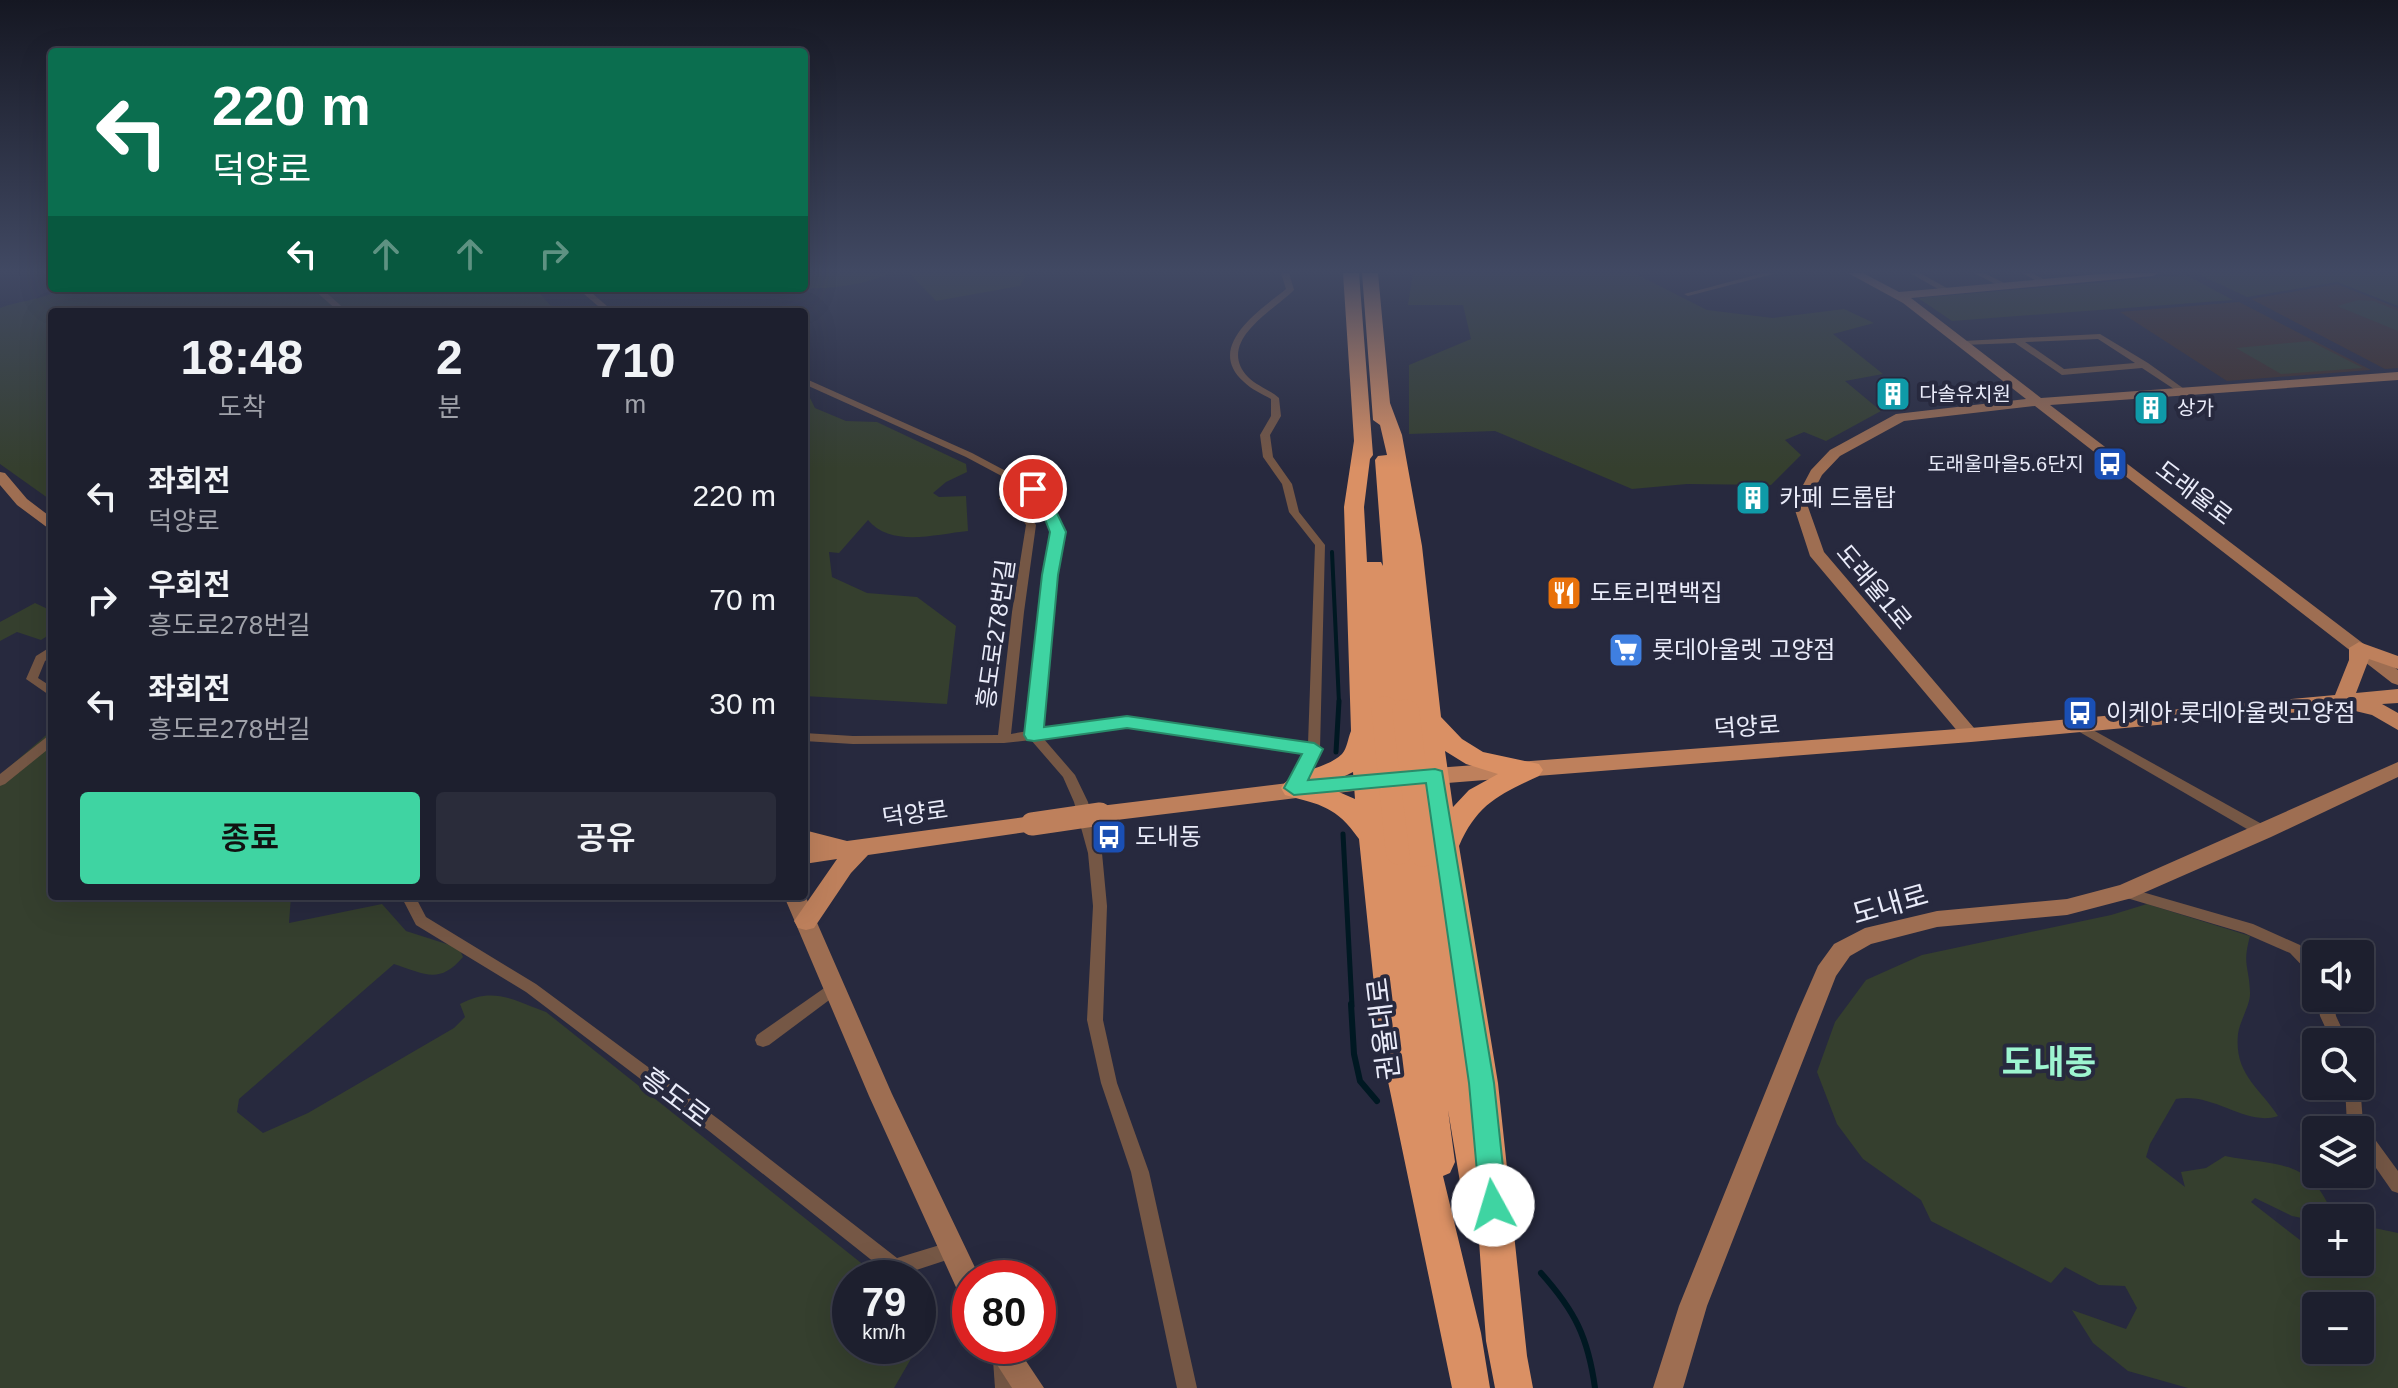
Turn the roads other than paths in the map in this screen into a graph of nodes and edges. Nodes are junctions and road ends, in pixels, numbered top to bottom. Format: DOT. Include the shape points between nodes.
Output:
graph roads {
  1 [pos="1237,338"];
  2 [pos="1356,338"];
  3 [pos="1375,338"];
  4 [pos="1956,338"];
  5 [pos="2071,338"];
  6 [pos="2103,338"];
  7 [pos="2018,341"];
  8 [pos="1963,343"];
  9 [pos="2146,365"];
  10 [pos="2398,376"];
  11 [pos="808,383"];
  12 [pos="2183,391"];
  13 [pos="2040,402"];
  14 [pos="1381,404"];
  15 [pos="0,476"];
  16 [pos="1004,498"];
  17 [pos="48,523"];
  18 [pos="2359,648"];
  19 [pos="48,653"];
  20 [pos="2398,663"];
  21 [pos="2398,679"];
  22 [pos="48,690"];
  23 [pos="2398,696"];
  24 [pos="2343,701"];
  25 [pos="1386,716"];
  26 [pos="1431,721"];
  27 [pos="2398,723"];
  28 [pos="2075,724"];
  29 [pos="1034,735"];
  30 [pos="1971,735"];
  31 [pos="808,737"];
  32 [pos="1004,739"];
  33 [pos="48,742"];
  34 [pos="1314,749"];
  35 [pos="2398,769"];
  36 [pos="1530,770"];
  37 [pos="1435,776"];
  38 [pos="0,781"];
  39 [pos="1366,781"];
  40 [pos="1294,788"];
  41 [pos="2264,832"];
  42 [pos="808,839"];
  43 [pos="862,847"];
  44 [pos="1410,848"];
  45 [pos="808,854"];
  46 [pos="2125,892"];
  47 [pos="410,900"];
  48 [pos="797,900"];
  49 [pos="806,921"];
  50 [pos="2302,956"];
  51 [pos="835,988"];
  52 [pos="763,1040"];
  53 [pos="2374,1151"];
  54 [pos="2398,1185"];
  55 [pos="953,1250"];
  56 [pos="958,1260"];
  57 [pos="1003,1364"];
  58 [pos="1012,1364"];
  59 [pos="1511,1372"];
  60 [pos="1005,1388"];
  61 [pos="1029,1388"];
  62 [pos="1187,1388"];
  63 [pos="1471,1388"];
  64 [pos="1668,1388"];
  1 -- 34 [label="street" via="1233,359 1243,377 1275,398 1276,416 1265,435 1268,457 1287,484 1294,512 1320,545"];
  2 -- 25 [label="highway" via="1363,441 1354,507"];
  3 -- 14 [label="highway"];
  4 -- 8 [label="street, 도래울로"];
  5 -- 7 [label="street"];
  6 -- 9 [label="street"];
  7 -- 8 [label="street"];
  7 -- 9 [label="street" via="2062,372"];
  8 -- 13 [label="street, 도래울로"];
  9 -- 12 [label="street"];
  10 -- 12 [label="street, 도래울1로"];
  11 -- 29 [label="street, 흥도로278번길" via="969,455 1033,489 1048,508 1058,532"];
  12 -- 13 [label="street, 도래울1로"];
  13 -- 18 [label="street, 도래울로"];
  13 -- 30 [label="street, 도래울1로" via="1901,417 1835,453 1816,473 1800,504 1816,553"];
  14 -- 25 [label="highway"];
  14 -- 26 [label="highway" via="1402,476"];
  15 -- 17 [label="street"];
  16 -- 32 [label="street, 흥도로278번길" via="1021,509 1031,525"];
  18 -- 20 [label="main road"];
  18 -- 21 [label="street, 도래울로"];
  18 -- 24 [label="main road"];
  19 -- 22 [label="street" via="32,679"];
  23 -- 24 [label="main road, 덕양로"];
  24 -- 27 [label="main road" via="2379,710"];
  24 -- 28 [label="main road, 덕양로"];
  25 -- 26 [label="highway" via="1384,746 1416,745"];
  25 -- 39 [label="highway"];
  25 -- 40 [label="highway" via="1356,757 1331,774"];
  25 -- 44 [label="highway, bridge"];
  26 -- 36 [label="highway" via="1447,741 1484,764"];
  26 -- 37 [label="highway"];
  28 -- 30 [label="main road, 덕양로"];
  28 -- 41 [label="street"];
  29 -- 32 [label="street, 흥도로278번길"];
  29 -- 34 [label="street, 흥도로278번길" via="1127,722"];
  29 -- 62 [label="street" via="1069,775 1095,853 1100,906 1095,1020 1109,1083 1140,1172"];
  30 -- 36 [label="main road, 덕양로"];
  31 -- 32 [label="street, 흥도로278번길"];
  33 -- 38 [label="street"];
  34 -- 40 [label="street"];
  35 -- 41 [label="street, 도내로"];
  36 -- 37 [label="main road, 덕양로"];
  36 -- 44 [label="highway" via="1485,790 1456,818"];
  37 -- 39 [label="main road, 덕양로"];
  37 -- 44 [label="highway"];
  39 -- 40 [label="main road, 덕양로"];
  39 -- 44 [label="highway"];
  40 -- 43 [label="main road, 덕양로, bridge"];
  40 -- 44 [label="highway" via="1330,795"];
  41 -- 46 [label="street, 도내로"];
  42 -- 43 [label="main road"];
  43 -- 45 [label="main road, 덕양로"];
  43 -- 49 [label="main road"];
  44 -- 59 [label="highway" via="1432,927"];
  44 -- 63 [label="highway, 권율대로"];
  46 -- 50 [label="street" via="2248,928"];
  46 -- 64 [label="street, 도내로" via="2067,907 1937,919 1865,937 1842,950 1826,972 1693,1306"];
  47 -- 55 [label="street, 흥도로" via="421,921 531,988 895,1268"];
  48 -- 49 [label="street"];
  49 -- 51 [label="street"];
  51 -- 52 [label="street"];
  51 -- 55 [label="street"];
  53 -- 54 [label="street"];
  55 -- 56 [label="street"];
  57 -- 60 [label="street"];
  58 -- 61 [label="street"];
}
